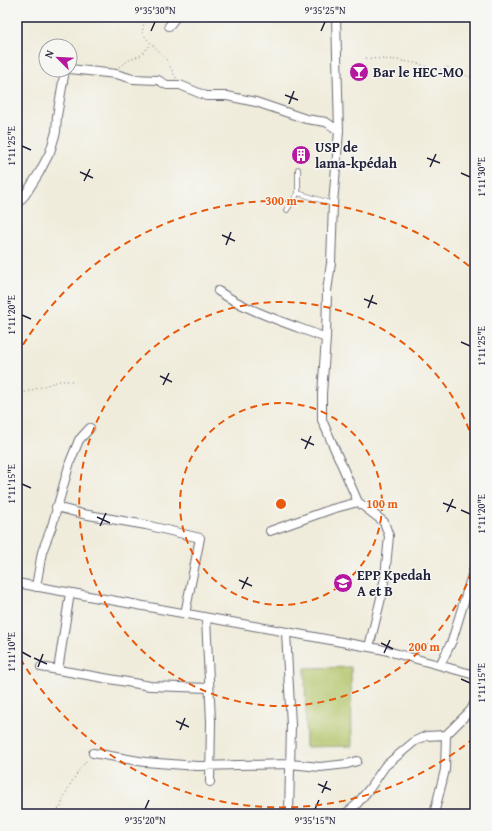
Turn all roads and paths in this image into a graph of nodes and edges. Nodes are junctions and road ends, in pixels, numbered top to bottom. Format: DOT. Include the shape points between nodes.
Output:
graph roads {
  1 [pos="145,17"];
  2 [pos="176,17"];
  3 [pos="336,17"];
  4 [pos="169,26"];
  5 [pos="152,44"];
  6 [pos="366,58"];
  7 [pos="78,70"];
  8 [pos="116,74"];
  9 [pos="64,78"];
  10 [pos="475,79"];
  11 [pos="180,85"];
  12 [pos="339,131"];
  13 [pos="475,133"];
  14 [pos="472,134"];
  15 [pos="298,169"];
  16 [pos="298,193"];
  17 [pos="17,204"];
  18 [pos="333,204"];
  19 [pos="288,210"];
  20 [pos="218,291"];
  21 [pos="326,338"];
  22 [pos="72,381"];
  23 [pos="17,394"];
  24 [pos="90,428"];
  25 [pos="358,502"];
  26 [pos="56,507"];
  27 [pos="270,532"];
  28 [pos="475,565"];
  29 [pos="17,583"];
  30 [pos="36,587"];
  31 [pos="70,593"];
  32 [pos="185,614"];
  33 [pos="206,618"];
  34 [pos="286,632"];
  35 [pos="369,647"];
  36 [pos="440,665"];
  37 [pos="41,667"];
  38 [pos="58,670"];
  39 [pos="475,675"];
  40 [pos="209,688"];
  41 [pos="475,702"];
  42 [pos="446,736"];
  43 [pos="93,753"];
  44 [pos="357,761"];
  45 [pos="290,764"];
  46 [pos="211,766"];
  47 [pos="210,782"];
  48 [pos="48,814"];
  49 [pos="289,814"];
  50 [pos="345,814"];
  51 [pos="434,814"];
  1 -- 5 [label="path" via="142,32"];
  2 -- 4 [label="street"];
  3 -- 12 [label="street"];
  5 -- 8 [label="path" via="141,55 119,66"];
  5 -- 11 [label="path" via="166,59"];
  6 -- 10 [label="path" via="420,64 437,71 446,68"];
  7 -- 8 [label="street"];
  8 -- 11 [label="street" via="132,79 158,80 167,85"];
  9 -- 17 [label="street" via="56,132 50,152"];
  11 -- 12 [label="street" via="206,96 227,96 256,102 306,119 326,122"];
  12 -- 18 [label="street"];
  13 -- 14 [label="path"];
  15 -- 16 [label="lane"];
  16 -- 18 [label="lane"];
  16 -- 19 [label="lane"];
  18 -- 21 [label="street"];
  20 -- 21 [label="street" via="234,302"];
  21 -- 25 [label="street" via="322,420"];
  22 -- 23 [label="path" via="59,381"];
  24 -- 26 [label="street" via="79,440"];
  25 -- 27 [label="street"];
  25 -- 35 [label="street" via="384,522 388,536 385,577"];
  26 -- 30 [label="street" via="42,552"];
  26 -- 32 [label="street" via="200,538"];
  28 -- 36 [label="street" via="452,641"];
  29 -- 30 [label="street"];
  30 -- 31 [label="street"];
  31 -- 32 [label="street"];
  31 -- 38 [label="street"];
  32 -- 33 [label="street"];
  33 -- 34 [label="street"];
  33 -- 40 [label="street"];
  34 -- 35 [label="street"];
  34 -- 45 [label="street" via="291,725"];
  35 -- 36 [label="street"];
  36 -- 39 [label="street"];
  37 -- 38 [label="street"];
  38 -- 40 [label="street" via="150,686"];
  40 -- 46 [label="street"];
  41 -- 42 [label="street" via="471,710"];
  42 -- 50 [label="street" via="426,736 410,744 384,766 370,788"];
  42 -- 51 [label="street" via="445,770"];
  43 -- 46 [label="street" via="145,762"];
  43 -- 48 [label="path" via="62,801 61,808"];
  44 -- 45 [label="street" via="320,767"];
  45 -- 46 [label="street"];
  45 -- 49 [label="street"];
  46 -- 47 [label="street"];
}
